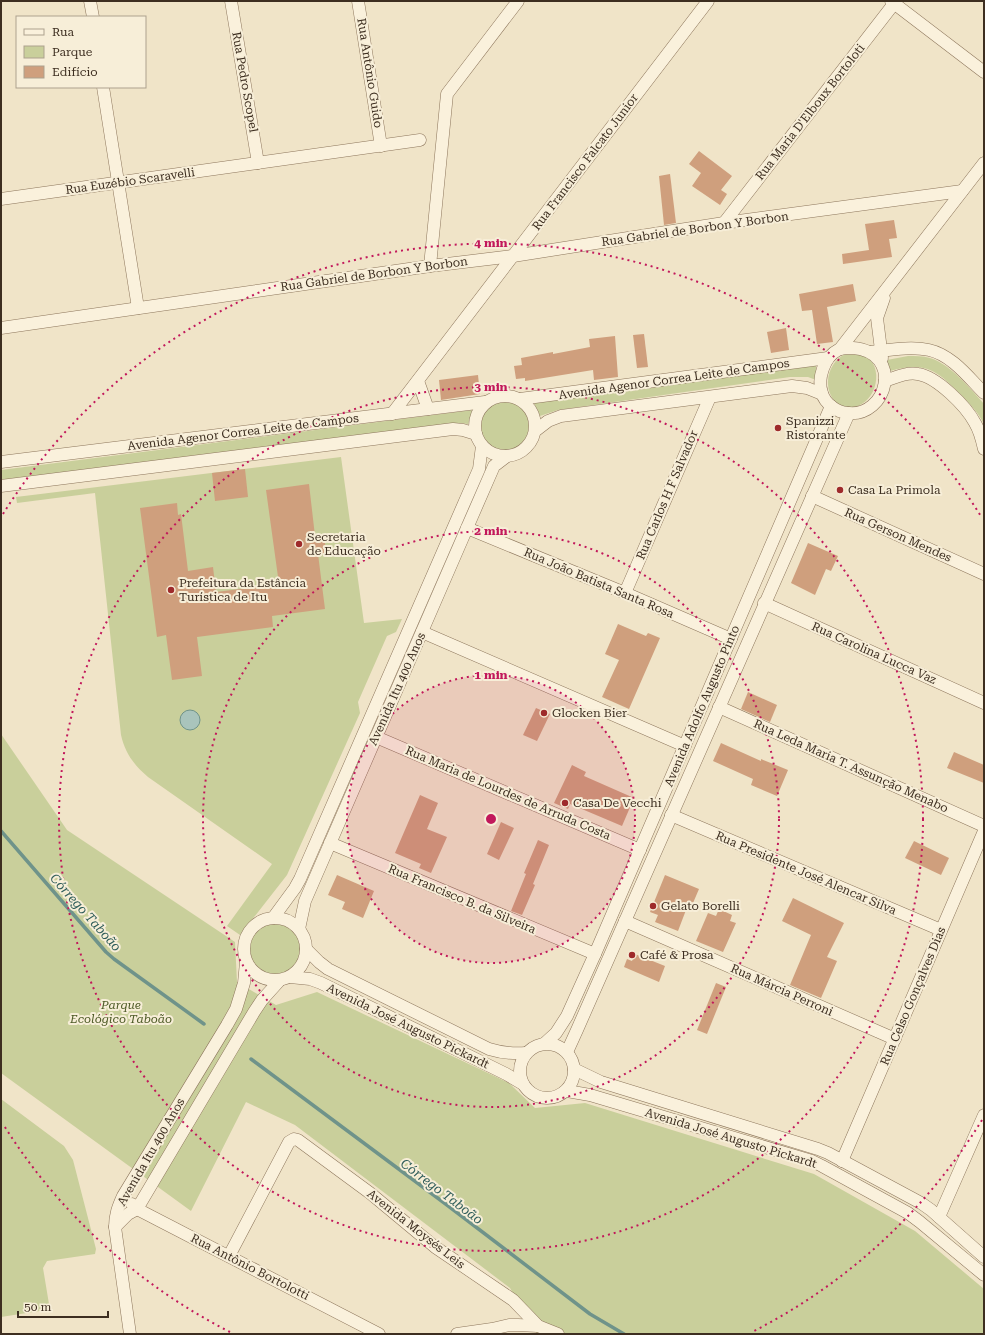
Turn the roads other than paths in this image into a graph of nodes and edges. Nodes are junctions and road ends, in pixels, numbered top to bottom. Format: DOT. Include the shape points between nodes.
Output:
graph roads {
  1 [pos="90,1"];
  2 [pos="231,1"];
  3 [pos="358,1"];
  4 [pos="518,1"];
  5 [pos="708,1"];
  6 [pos="894,2"];
  7 [pos="93,16"];
  8 [pos="984,72"];
  9 [pos="103,88"];
  10 [pos="420,140"];
  11 [pos="381,146"];
  12 [pos="258,163"];
  13 [pos="984,163"];
  14 [pos="118,183"];
  15 [pos="962,191"];
  16 [pos="1,199"];
  17 [pos="724,223"];
  18 [pos="513,256"];
  19 [pos="430,266"];
  20 [pos="892,281"];
  21 [pos="138,308"];
  22 [pos="1,328"];
  23 [pos="840,349"];
  24 [pos="876,351"];
  25 [pos="828,358"];
  26 [pos="418,381"];
  27 [pos="885,381"];
  28 [pos="984,393"];
  29 [pos="822,394"];
  30 [pos="710,397"];
  31 [pos="520,399"];
  32 [pos="485,402"];
  33 [pos="831,406"];
  34 [pos="428,409"];
  35 [pos="849,413"];
  36 [pos="392,414"];
  37 [pos="535,431"];
  38 [pos="476,434"];
  39 [pos="482,446"];
  40 [pos="984,449"];
  41 [pos="507,456"];
  42 [pos="1,462"];
  43 [pos="1,486"];
  44 [pos="812,496"];
  45 [pos="467,528"];
  46 [pos="984,574"];
  47 [pos="625,593"];
  48 [pos="764,603"];
  49 [pos="422,632"];
  50 [pos="731,639"];
  51 [pos="984,703"];
  52 [pos="719,707"];
  53 [pos="376,737"];
  54 [pos="685,746"];
  55 [pos="671,815"];
  56 [pos="984,826"];
  57 [pos="984,830"];
  58 [pos="330,843"];
  59 [pos="640,850"];
  60 [pos="273,918"];
  61 [pos="625,921"];
  62 [pos="299,929"];
  63 [pos="941,930"];
  64 [pos="306,949"];
  65 [pos="595,954"];
  66 [pos="246,962"];
  67 [pos="285,978"];
  68 [pos="895,1039"];
  69 [pos="545,1044"];
  70 [pos="566,1052"];
  71 [pos="526,1054"];
  72 [pos="574,1069"];
  73 [pos="522,1084"];
  74 [pos="566,1090"];
  75 [pos="984,1115"];
  76 [pos="842,1161"];
  77 [pos="123,1196"];
  78 [pos="137,1209"];
  79 [pos="938,1217"];
  80 [pos="115,1227"];
  81 [pos="228,1256"];
  82 [pos="984,1256"];
  83 [pos="984,1275"];
  84 [pos="538,1326"];
  85 [pos="130,1334"];
  86 [pos="379,1334"];
  87 [pos="457,1334"];
  88 [pos="558,1334"];
  1 -- 7 [label="street"];
  2 -- 12 [label="street, Rua Pedro Scopel"];
  3 -- 11 [label="street, Rua Antônio Guido"];
  4 -- 19 [label="street" via="447,94"];
  5 -- 18 [label="street, Rua Francisco Falcato Junior"];
  6 -- 8 [label="street"];
  6 -- 17 [label="street, Rua Maria D'Elboux Bortoloti"];
  9 -- 14 [label="street"];
  10 -- 11 [label="street, Rua Euzébio Scaravelli"];
  11 -- 12 [label="street, Rua Euzébio Scaravelli"];
  12 -- 14 [label="street, Rua Euzébio Scaravelli"];
  13 -- 15 [label="street"];
  14 -- 16 [label="street, Rua Euzébio Scaravelli"];
  14 -- 21 [label="street"];
  15 -- 17 [label="street, Rua Gabriel de Borbon Y Borbon"];
  15 -- 20 [label="street"];
  17 -- 18 [label="street, Rua Gabriel de Borbon Y Borbon"];
  18 -- 19 [label="street, Rua Gabriel de Borbon Y Borbon"];
  18 -- 26 [label="street, Rua Francisco Falcato Junior"];
  19 -- 21 [label="street, Rua Gabriel de Borbon Y Borbon"];
  20 -- 23 [label="street"];
  20 -- 24 [label="street" via="877,318"];
  21 -- 22 [label="street, Rua Gabriel de Borbon Y Borbon"];
  23 -- 24 [label="street" via="863,348"];
  23 -- 25 [label="street"];
  24 -- 27 [label="street" via="883,366"];
  24 -- 28 [label="street" via="921,349 938,353 958,367"];
  25 -- 29 [label="street" via="822,376"];
  25 -- 31 [label="street, Avenida Agenor Correa Leite de Campos"];
  26 -- 34 [label="street"];
  26 -- 36 [label="street, Rua Francisco Falcato Junior"];
  27 -- 35 [label="street" via="879,399 870,407 860,412"];
  27 -- 40 [label="street" via="906,374 917,374 943,386 974,421"];
  29 -- 30 [label="street, Avenida Agenor Correa Leite de Campos" via="792,386"];
  29 -- 33 [label="street"];
  30 -- 37 [label="street, Avenida Agenor Correa Leite de Campos" via="561,416 548,421"];
  30 -- 47 [label="street, Rua Carlos H F Salvador"];
  31 -- 32 [label="street" via="503,395"];
  31 -- 37 [label="street" via="533,413"];
  32 -- 34 [label="street, Avenida Agenor Correa Leite de Campos"];
  32 -- 38 [label="street" via="477,414 474,427"];
  33 -- 35 [label="street"];
  33 -- 50 [label="street, Avenida Adolfo Augusto Pinto"];
  34 -- 36 [label="street, Avenida Agenor Correa Leite de Campos"];
  35 -- 44 [label="street, Avenida Adolfo Augusto Pinto"];
  36 -- 42 [label="street, Avenida Agenor Correa Leite de Campos"];
  37 -- 41 [label="street" via="522,451"];
  38 -- 39 [label="street"];
  38 -- 43 [label="street, Avenida Agenor Correa Leite de Campos" via="453,429"];
  39 -- 41 [label="street" via="493,454"];
  39 -- 60 [label="street, Avenida Itu 400 Anos" via="478,469 303,872 295,888"];
  41 -- 45 [label="street, Avenida Itu 400 Anos" via="494,466"];
  44 -- 46 [label="street, Rua Gerson Mendes"];
  44 -- 48 [label="street, Avenida Adolfo Augusto Pinto"];
  45 -- 47 [label="street, Rua João Batista Santa Rosa"];
  45 -- 49 [label="street, Avenida Itu 400 Anos"];
  47 -- 50 [label="street, Rua João Batista Santa Rosa"];
  48 -- 51 [label="street, Rua Carolina Lucca Vaz"];
  48 -- 52 [label="street, Avenida Adolfo Augusto Pinto"];
  49 -- 53 [label="street, Avenida Itu 400 Anos"];
  49 -- 54 [label="street"];
  50 -- 54 [label="street, Avenida Adolfo Augusto Pinto"];
  52 -- 55 [label="street, Avenida Adolfo Augusto Pinto"];
  52 -- 56 [label="street, Rua Leda Maria T. Assunção Menabo"];
  53 -- 58 [label="street, Avenida Itu 400 Anos"];
  53 -- 59 [label="street, Rua Maria de Lourdes de Arruda Costa"];
  54 -- 59 [label="street, Avenida Adolfo Augusto Pinto"];
  55 -- 61 [label="street, Avenida Adolfo Augusto Pinto"];
  55 -- 63 [label="street, Rua Presidente José Alencar Silva"];
  57 -- 63 [label="street, Rua Celso Gonçalves Dias"];
  58 -- 62 [label="street, Avenida Itu 400 Anos" via="305,901"];
  58 -- 65 [label="street, Rua Francisco B. da Silveira"];
  59 -- 65 [label="street, Avenida Adolfo Augusto Pinto"];
  60 -- 62 [label="street" via="290,922"];
  60 -- 66 [label="street" via="255,925 247,936 244,949"];
  61 -- 68 [label="street, Rua Márcia Perroni"];
  61 -- 70 [label="street, Avenida Adolfo Augusto Pinto"];
  62 -- 64 [label="street"];
  63 -- 68 [label="street, Rua Celso Gonçalves Dias"];
  64 -- 67 [label="street" via="299,970"];
  64 -- 71 [label="street, Avenida José Augusto Pickardt" via="328,969 489,1049"];
  65 -- 69 [label="street, Avenida Adolfo Augusto Pinto" via="567,1016"];
  66 -- 67 [label="street" via="249,968 266,980"];
  66 -- 77 [label="street, Avenida Itu 400 Anos" via="244,983 236,1009"];
  67 -- 73 [label="street, Avenida José Augusto Pickardt" via="310,979 321,983"];
  67 -- 78 [label="street, Avenida Itu 400 Anos" via="262,1000 254,1012"];
  68 -- 76 [label="street, Rua Celso Gonçalves Dias"];
  69 -- 70 [label="street" via="557,1045"];
  69 -- 71 [label="street" via="534,1047"];
  70 -- 72 [label="street"];
  71 -- 73 [label="street" via="519,1072"];
  72 -- 74 [label="street" via="571,1084"];
  72 -- 76 [label="street, Avenida José Augusto Pickardt" via="601,1082 818,1149"];
  73 -- 74 [label="street" via="534,1096 543,1098 560,1096"];
  74 -- 83 [label="street, Avenida José Augusto Pickardt" via="817,1164 908,1213"];
  75 -- 79 [label="street"];
  76 -- 79 [label="street, Avenida José Augusto Pickardt" via="921,1203"];
  77 -- 78 [label="street, Rua Antônio Bortolotti"];
  77 -- 80 [label="street, Avenida Itu 400 Anos" via="115,1218"];
  78 -- 80 [label="street, Avenida Itu 400 Anos"];
  78 -- 81 [label="street, Rua Antônio Bortolotti"];
  79 -- 82 [label="street, Avenida José Augusto Pickardt"];
  80 -- 85 [label="street"];
  81 -- 84 [label="street, Avenida Moysés Leis" via="289,1142 298,1140 370,1193 435,1247 513,1300"];
  81 -- 86 [label="street, Rua Antônio Bortolotti"];
  84 -- 87 [label="street" via="509,1325"];
  84 -- 88 [label="street"];
}
